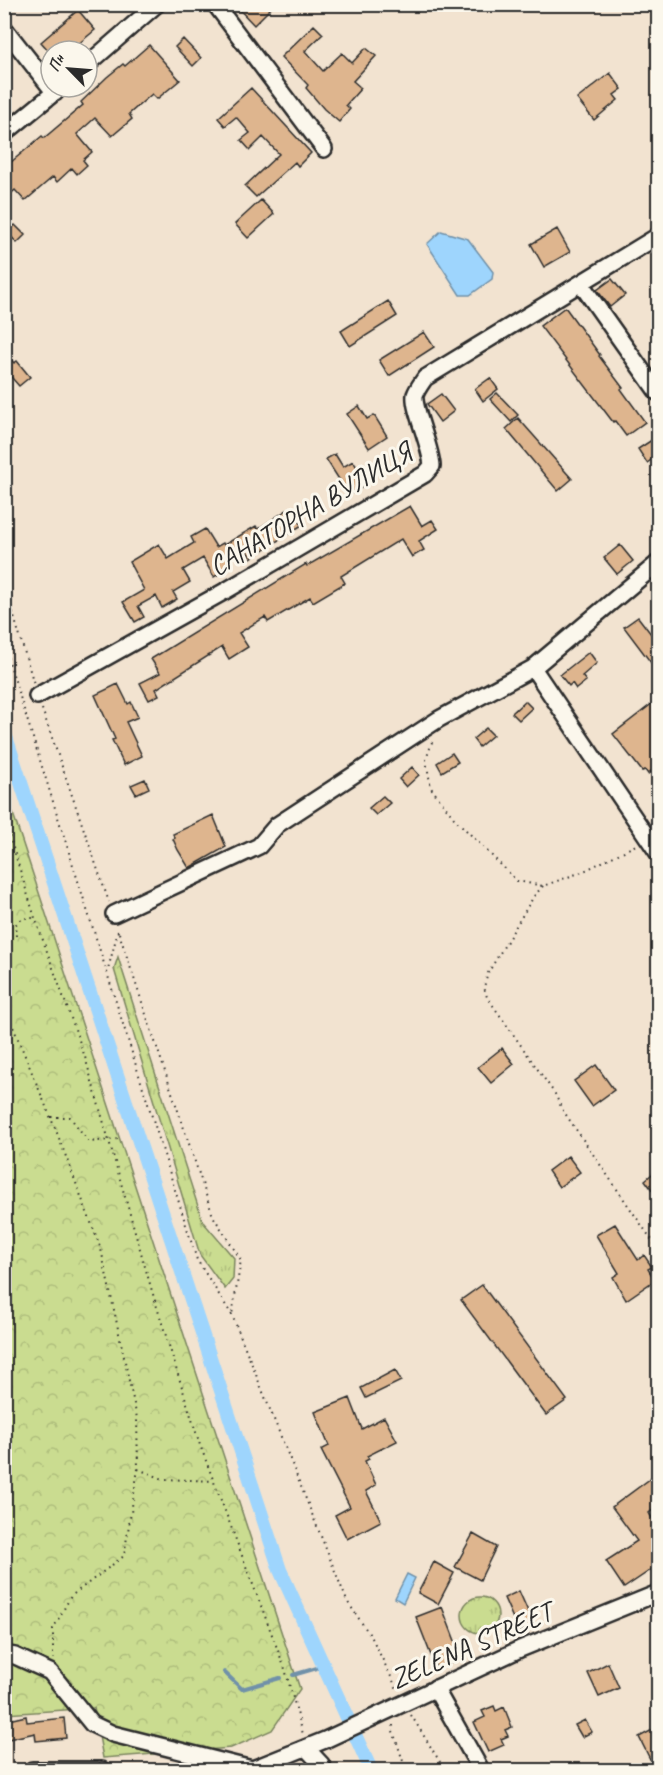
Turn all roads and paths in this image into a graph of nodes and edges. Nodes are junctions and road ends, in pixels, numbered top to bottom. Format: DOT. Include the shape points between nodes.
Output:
graph roads {
  1 [pos="156,4"];
  2 [pos="215,4"];
  3 [pos="4,28"];
  4 [pos="99,54"];
  5 [pos="39,68"];
  6 [pos="47,99"];
  7 [pos="4,134"];
  8 [pos="324,149"];
  9 [pos="658,236"];
  10 [pos="581,284"];
  11 [pos="658,393"];
  12 [pos="658,563"];
  13 [pos="4,583"];
  14 [pos="4,646"];
  15 [pos="534,668"];
  16 [pos="38,696"];
  17 [pos="439,719"];
  18 [pos="4,819"];
  19 [pos="649,838"];
  20 [pos="658,853"];
  21 [pos="543,886"];
  22 [pos="114,914"];
  23 [pos="35,918"];
  24 [pos="118,931"];
  25 [pos="16,936"];
  26 [pos="107,973"];
  27 [pos="4,1005"];
  28 [pos="51,1117"];
  29 [pos="118,1139"];
  30 [pos="109,1142"];
  31 [pos="658,1249"];
  32 [pos="232,1315"];
  33 [pos="138,1469"];
  34 [pos="214,1481"];
  35 [pos="658,1593"];
  36 [pos="4,1654"];
  37 [pos="50,1672"];
  38 [pos="435,1689"];
  39 [pos="398,1705"];
  40 [pos="306,1748"];
  41 [pos="251,1769"];
  42 [pos="32,1770"];
  43 [pos="102,1770"];
  44 [pos="233,1770"];
  45 [pos="324,1770"];
  46 [pos="406,1770"];
  47 [pos="445,1770"];
  48 [pos="481,1770"];
  1 -- 4 [label="street"];
  2 -- 8 [label="street"];
  3 -- 5 [label="street"];
  6 -- 7 [label="street"];
  9 -- 10 [label="street, САНАТОРНА ВУЛИЦЯ"];
  10 -- 11 [label="street"];
  10 -- 16 [label="street, САНАТОРНА ВУЛИЦЯ" via="425,378 414,398 431,454 432,466 425,474"];
  12 -- 15 [label="street"];
  13 -- 16 [label="path"];
  14 -- 26 [label="path"];
  15 -- 17 [label="street"];
  15 -- 19 [label="street"];
  16 -- 22 [label="path"];
  17 -- 21 [label="path" via="426,759 431,788 454,818 517,881"];
  17 -- 22 [label="street" via="277,825 259,846"];
  18 -- 23 [label="path"];
  19 -- 20 [label="street"];
  19 -- 21 [label="path" via="582,872"];
  21 -- 31 [label="path" via="488,973 484,987 487,997"];
  22 -- 24 [label="path"];
  23 -- 25 [label="path" via="23,918 15,925"];
  23 -- 30 [label="path" via="85,1058"];
  24 -- 26 [label="path"];
  24 -- 32 [label="path" via="213,1216 241,1260"];
  26 -- 32 [label="path" via="197,1260"];
  27 -- 28 [label="path"];
  28 -- 30 [label="path" via="70,1117 89,1142"];
  28 -- 33 [label="path" via="101,1249 137,1418"];
  29 -- 30 [label="path"];
  30 -- 34 [label="path" via="152,1291"];
  32 -- 39 [label="path" via="347,1600 372,1638"];
  33 -- 34 [label="path" via="164,1479"];
  33 -- 37 [label="path" via="124,1556 71,1596 53,1629"];
  34 -- 40 [label="path" via="285,1669"];
  35 -- 38 [label="street, ZELENA STREET" via="520,1649"];
  36 -- 37 [label="street"];
  37 -- 41 [label="street" via="92,1724 113,1734"];
  38 -- 39 [label="street, ZELENA STREET"];
  38 -- 48 [label="street"];
  39 -- 40 [label="street, ZELENA STREET"];
  39 -- 46 [label="path" via="393,1731"];
  39 -- 47 [label="path"];
  40 -- 41 [label="street, ZELENA STREET"];
  40 -- 45 [label="street"];
  41 -- 44 [label="street, ZELENA STREET"];
  42 -- 43 [label="street"];
}
